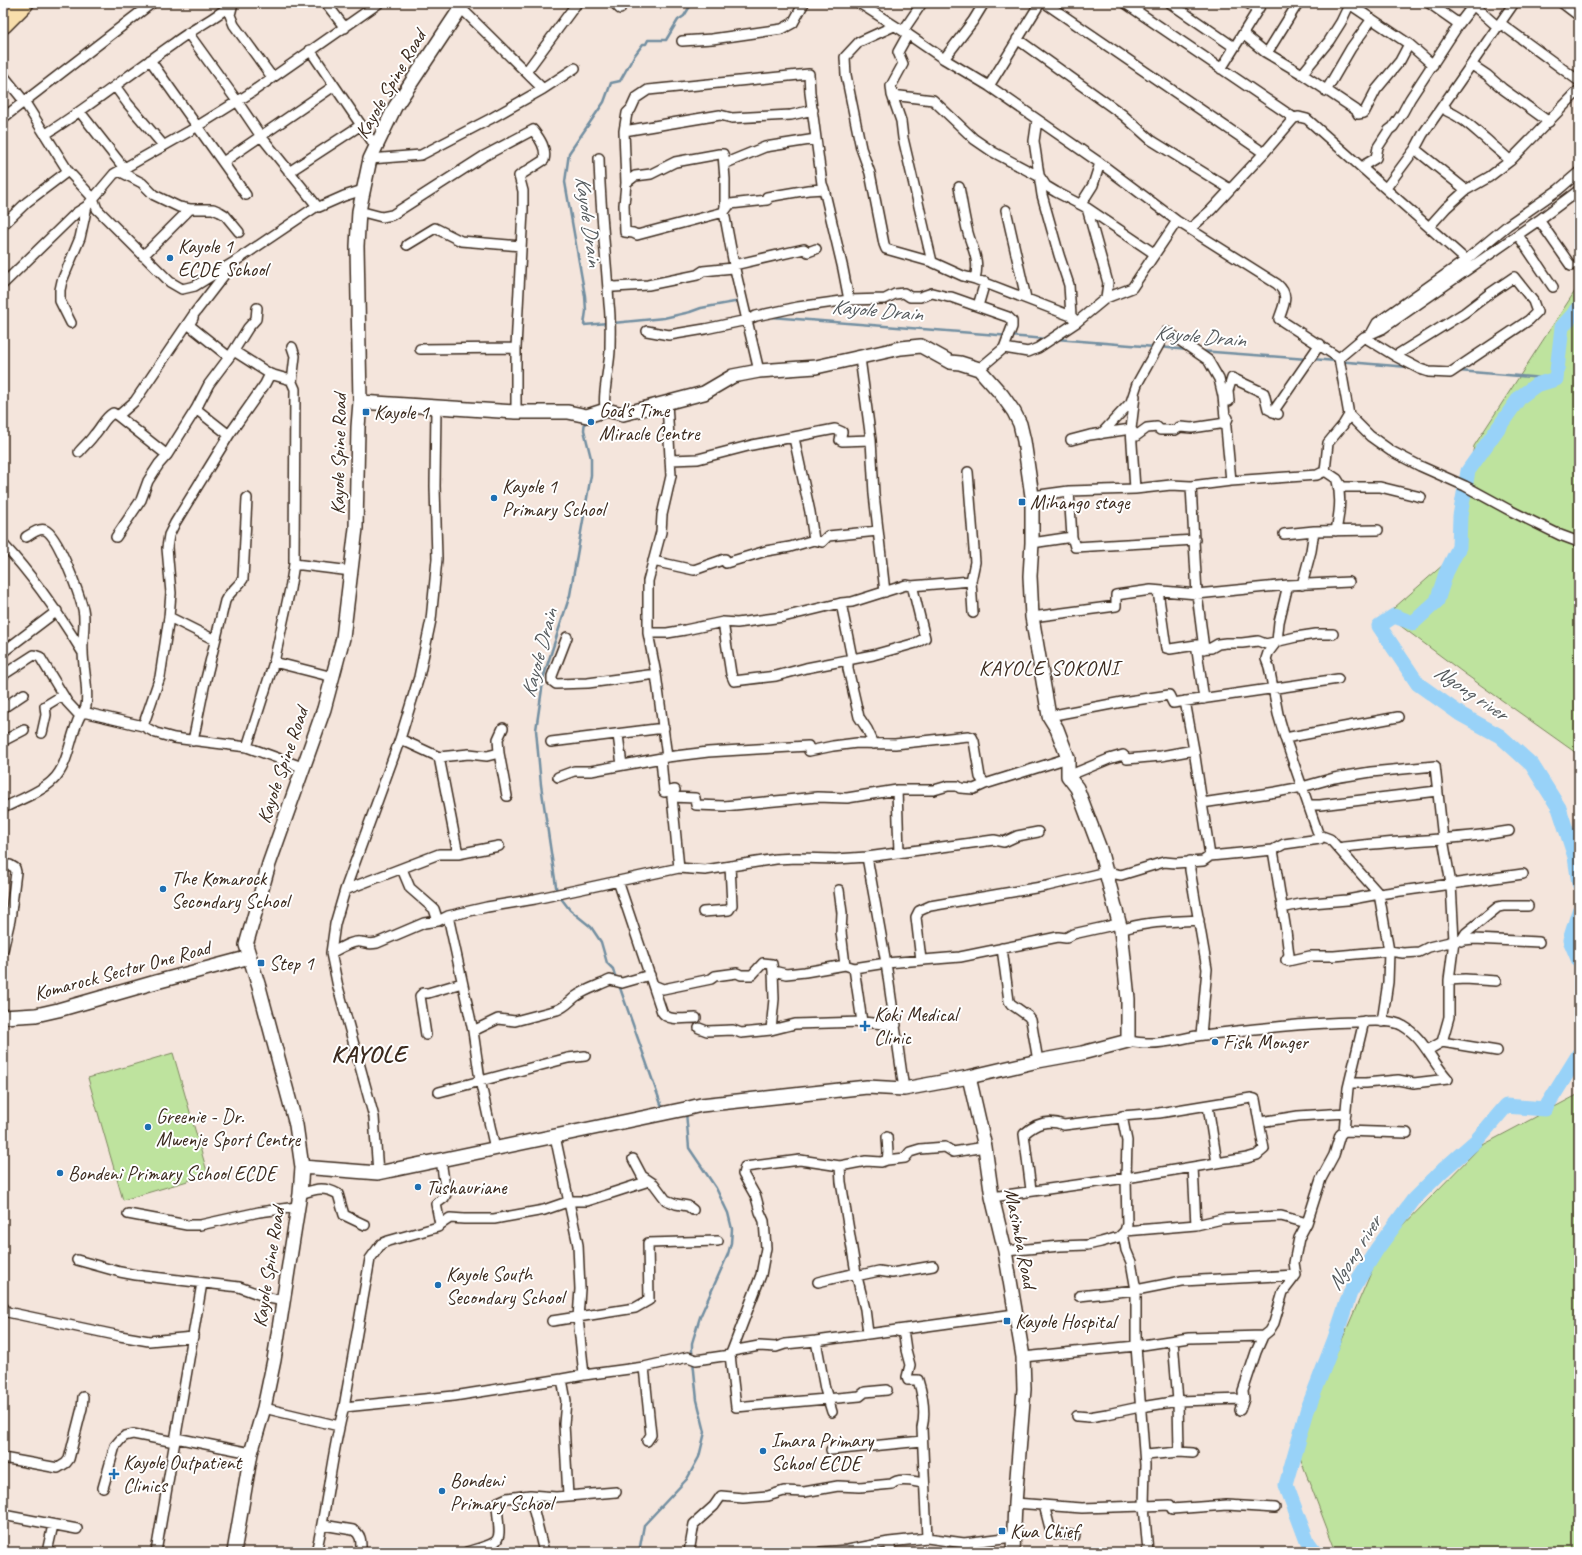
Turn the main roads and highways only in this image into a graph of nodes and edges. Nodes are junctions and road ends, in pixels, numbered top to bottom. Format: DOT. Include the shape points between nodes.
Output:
graph roads {
  1 [pos="25,3"];
  2 [pos="5,18"];
  1 -- 2 [label="highway"];
}
